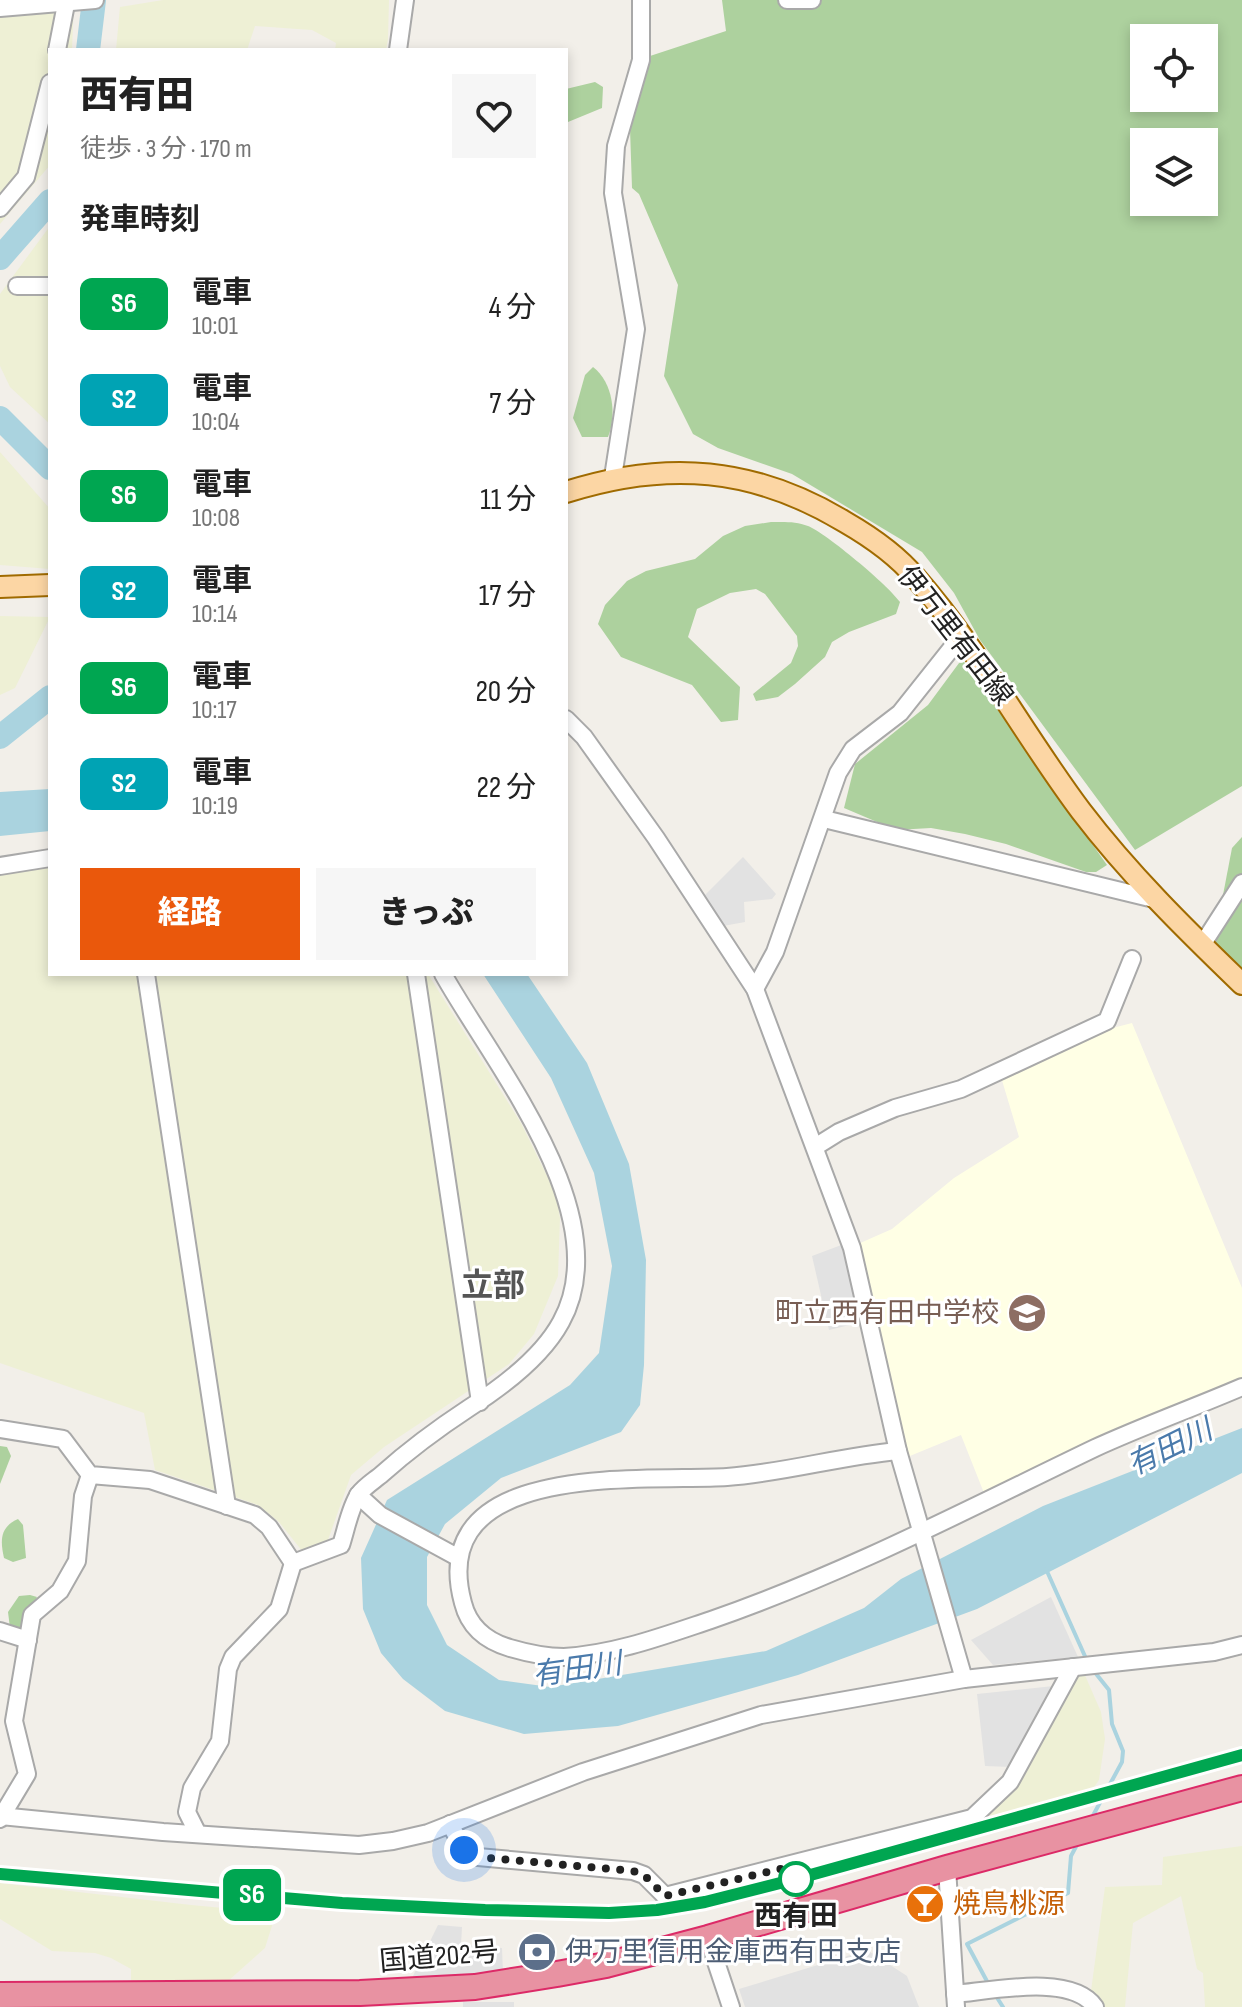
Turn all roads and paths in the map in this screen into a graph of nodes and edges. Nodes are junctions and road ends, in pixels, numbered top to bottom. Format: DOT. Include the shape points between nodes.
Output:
graph roads {
  1 [pos="95,0"];
  2 [pos="405,0"];
  3 [pos="641,0"];
  4 [pos="787,0"];
  5 [pos="812,0"];
  6 [pos="66,4"];
  7 [pos="0,8"];
  8 [pos="57,48"];
  9 [pos="398,48"];
  10 [pos="48,91"];
  11 [pos="0,208"];
  12 [pos="17,286"];
  13 [pos="48,286"];
  14 [pos="613,477"];
  15 [pos="568,491"];
  16 [pos="48,585"];
  17 [pos="0,587"];
  18 [pos="962,635"];
  19 [pos="568,721"];
  20 [pos="824,819"];
  21 [pos="48,858"];
  22 [pos="0,866"];
  23 [pos="1242,883"];
  24 [pos="1158,900"];
  25 [pos="1202,945"];
  26 [pos="1132,959"];
  27 [pos="146,976"];
  28 [pos="416,976"];
  29 [pos="444,976"];
  30 [pos="1242,984"];
  31 [pos="755,989"];
  32 [pos="815,1147"];
  33 [pos="1242,1387"];
  34 [pos="480,1402"];
  35 [pos="0,1429"];
  36 [pos="898,1451"];
  37 [pos="90,1475"];
  38 [pos="358,1495"];
  39 [pos="227,1506"];
  40 [pos="920,1534"];
  41 [pos="459,1558"];
  42 [pos="293,1563"];
  43 [pos="1242,1630"];
  44 [pos="0,1631"];
  45 [pos="28,1640"];
  46 [pos="1238,1646"];
  47 [pos="1073,1667"];
  48 [pos="964,1679"];
  49 [pos="1242,1788"];
  50 [pos="0,1817"];
  51 [pos="450,1824"];
  52 [pos="197,1832"];
  53 [pos="947,1868"];
  54 [pos="708,1938"];
  55 [pos="0,1995"];
  56 [pos="360,2000"];
  57 [pos="955,2000"];
  58 [pos="731,2007"];
  59 [pos="1095,2007"];
  1 -- 6 [label="street"];
  2 -- 9 [label="street"];
  3 -- 14 [label="street" via="641,60 616,146 613,193 636,329"];
  4 -- 5 [label="street"];
  6 -- 7 [label="street"];
  6 -- 8 [label="street"];
  10 -- 11 [label="street" via="26,177"];
  12 -- 13 [label="street"];
  14 -- 15 [label="main road, 伊万里有田線"];
  14 -- 18 [label="main road, 伊万里有田線" via="716,473 780,488 873,538 914,575"];
  16 -- 17 [label="main road"];
  18 -- 20 [label="street" via="900,713 853,749 838,773"];
  18 -- 24 [label="main road, 伊万里有田線" via="1082,811"];
  19 -- 31 [label="street" via="656,838"];
  20 -- 24 [label="street"];
  20 -- 31 [label="street" via="775,952"];
  21 -- 22 [label="street"];
  23 -- 25 [label="street"];
  24 -- 25 [label="main road, 伊万里有田線"];
  25 -- 30 [label="main road, 伊万里有田線"];
  26 -- 32 [label="street" via="1107,1021 961,1089 895,1108"];
  27 -- 39 [label="street"];
  28 -- 34 [label="street"];
  29 -- 34 [label="street" via="545,1143 568,1205 575,1253 562,1321 540,1350"];
  31 -- 32 [label="street"];
  32 -- 36 [label="street" via="852,1248"];
  33 -- 40 [label="street" via="1099,1446"];
  34 -- 38 [label="street" via="418,1441"];
  35 -- 37 [label="street" via="63,1439"];
  36 -- 40 [label="street"];
  36 -- 41 [label="street" via="731,1477 591,1481 517,1494 493,1509 466,1540"];
  37 -- 39 [label="street" via="150,1480"];
  37 -- 45 [label="street" via="77,1561 60,1591 32,1615"];
  38 -- 41 [label="street" via="380,1515"];
  38 -- 42 [label="street" via="341,1545"];
  39 -- 42 [label="street" via="255,1515 269,1527"];
  40 -- 41 [label="street" via="785,1595 631,1646 563,1657 530,1654 483,1637 464,1608"];
  40 -- 48 [label="street"];
  42 -- 52 [label="street" via="279,1609 228,1669 220,1741 192,1788 187,1812"];
  43 -- 46 [label="street"];
  44 -- 45 [label="street"];
  45 -- 50 [label="street" via="14,1721 27,1774"];
  46 -- 47 [label="street"];
  47 -- 48 [label="street"];
  47 -- 51 [label="street" via="1010,1782 972,1818 785,1868 665,1896 633,1871 478,1857 464,1850"];
  48 -- 51 [label="street" via="761,1715 583,1772"];
  49 -- 53 [label="highway, 国道202号"];
  50 -- 52 [label="street"];
  51 -- 52 [label="street" via="359,1845"];
  53 -- 54 [label="highway, 国道202号"];
  53 -- 57 [label="street"];
  54 -- 56 [label="highway, 国道202号" via="606,1965"];
  54 -- 58 [label="street"];
  55 -- 56 [label="highway, 国道202号"];
  57 -- 59 [label="street" via="1029,1987 1069,1989"];
}
